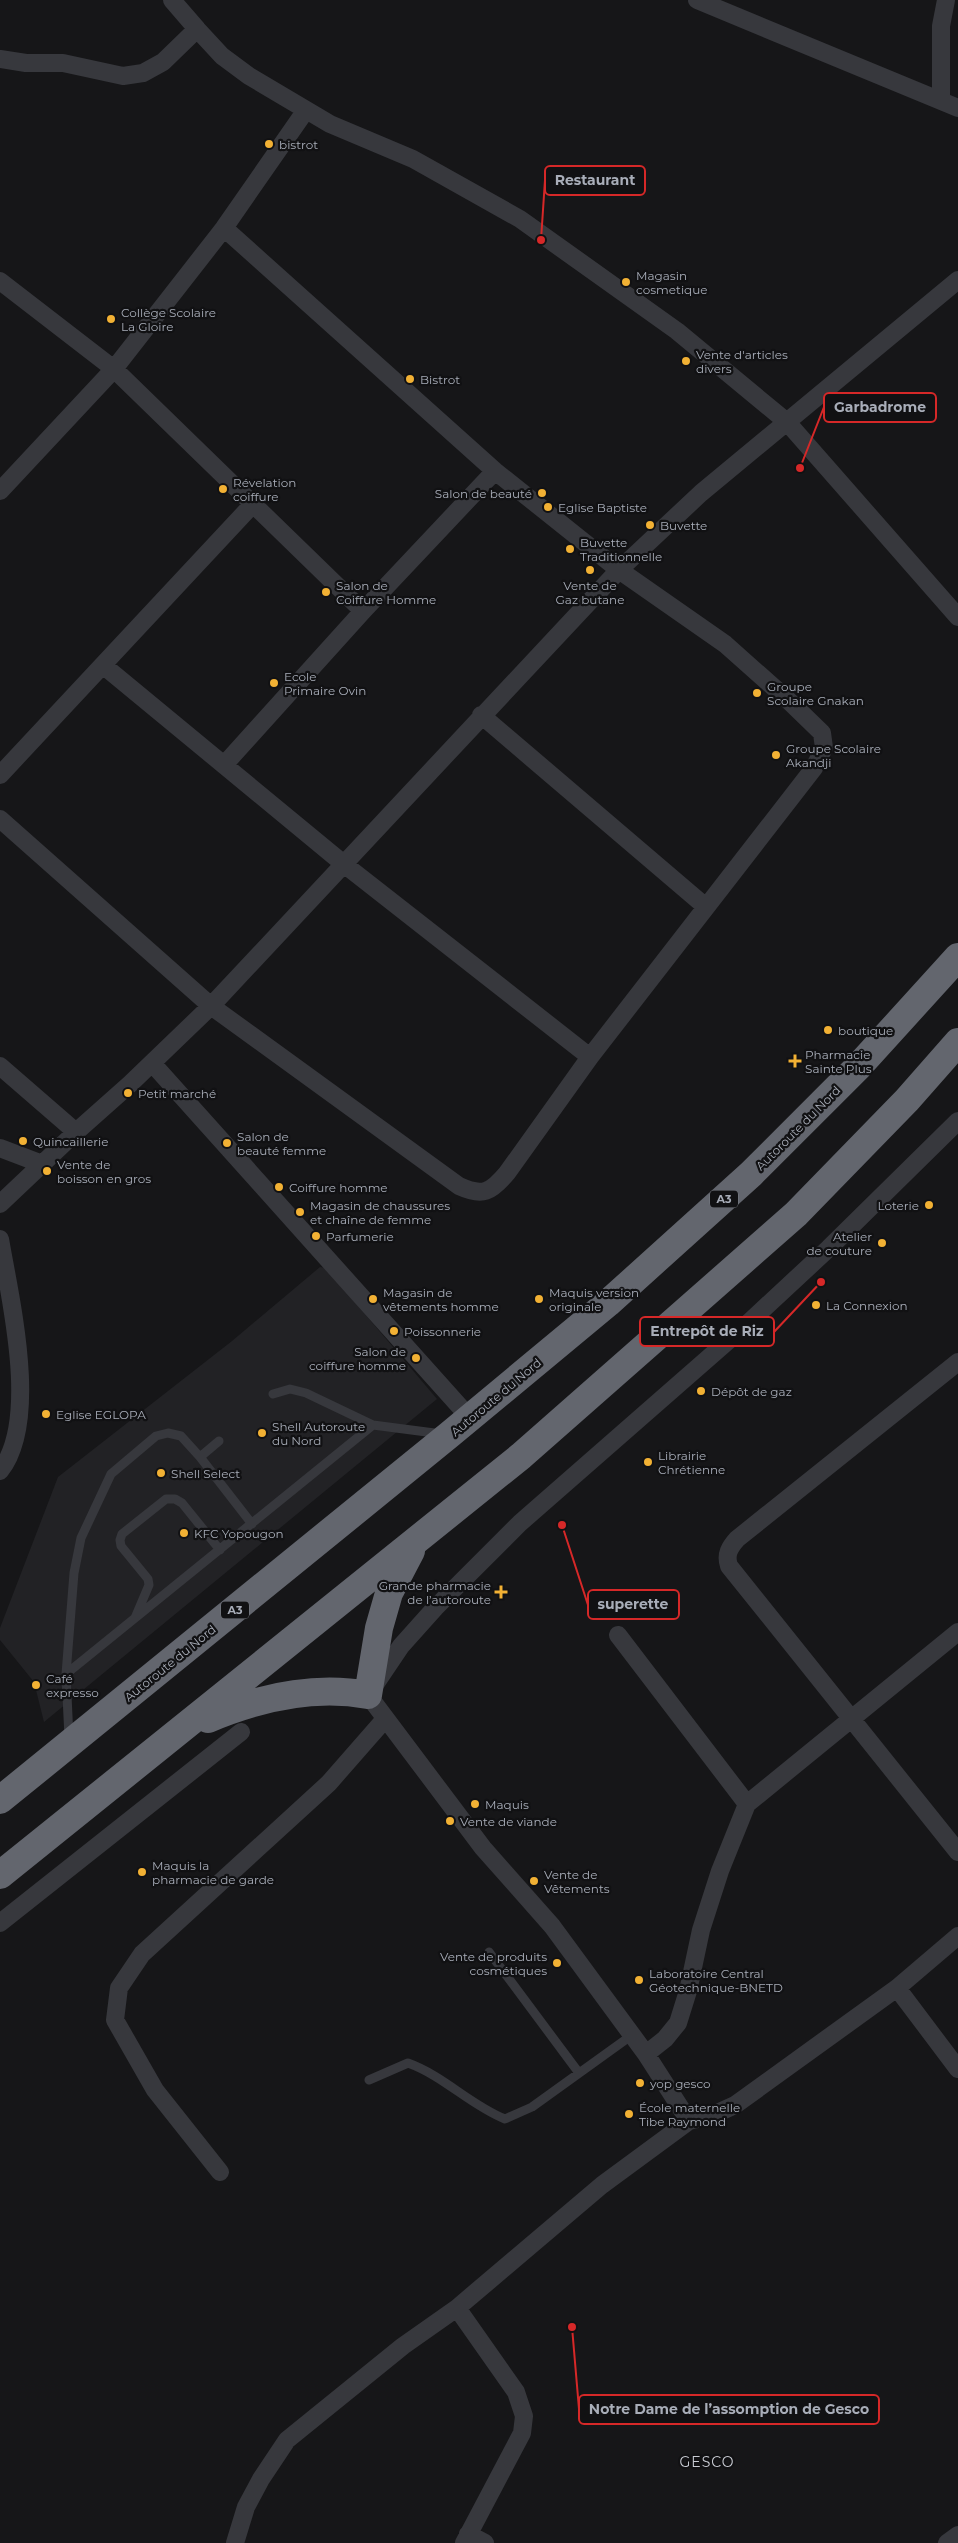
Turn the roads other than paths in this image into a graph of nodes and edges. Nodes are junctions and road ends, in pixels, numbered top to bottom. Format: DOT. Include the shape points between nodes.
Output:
graph roads {
  1 [pos="172,0"];
  2 [pos="697,0"];
  3 [pos="946,0"];
  4 [pos="197,29"];
  5 [pos="0,59"];
  6 [pos="941,99"];
  7 [pos="958,108"];
  8 [pos="306,110"];
  9 [pos="224,228"];
  10 [pos="958,280"];
  11 [pos="0,281"];
  12 [pos="114,369"];
  13 [pos="787,422"];
  14 [pos="495,471"];
  15 [pos="0,490"];
  16 [pos="254,504"];
  17 [pos="619,570"];
  18 [pos="363,611"];
  19 [pos="958,617"];
  20 [pos="104,666"];
  21 [pos="481,715"];
  22 [pos="224,765"];
  23 [pos="0,775"];
  24 [pos="0,819"];
  25 [pos="345,864"];
  26 [pos="706,907"];
  27 [pos="958,957"];
  28 [pos="211,1006"];
  29 [pos="958,1042"];
  30 [pos="590,1057"];
  31 [pos="152,1063"];
  32 [pos="0,1066"];
  33 [pos="958,1121"];
  34 [pos="76,1132"];
  35 [pos="0,1148"];
  36 [pos="42,1164"];
  37 [pos="0,1204"];
  38 [pos="0,1239"];
  39 [pos="4,1284"];
  40 [pos="958,1362"];
  41 [pos="273,1394"];
  42 [pos="470,1418"];
  43 [pos="373,1425"];
  44 [pos="449,1435"];
  45 [pos="218,1441"];
  46 [pos="200,1457"];
  47 [pos="0,1470"];
  48 [pos="252,1524"];
  49 [pos="418,1538"];
  50 [pos="220,1550"];
  51 [pos="134,1619"];
  52 [pos="958,1632"];
  53 [pos="618,1635"];
  54 [pos="66,1674"];
  55 [pos="368,1695"];
  56 [pos="385,1719"];
  57 [pos="850,1719"];
  58 [pos="179,1731"];
  59 [pos="241,1732"];
  60 [pos="69,1745"];
  61 [pos="0,1800"];
  62 [pos="747,1804"];
  63 [pos="958,1852"];
  64 [pos="0,1874"];
  65 [pos="0,1923"];
  66 [pos="958,1936"];
  67 [pos="488,1952"];
  68 [pos="897,1988"];
  69 [pos="632,2035"];
  70 [pos="646,2054"];
  71 [pos="958,2069"];
  72 [pos="579,2073"];
  73 [pos="369,2080"];
  74 [pos="689,2121"];
  75 [pos="220,2172"];
  76 [pos="458,2308"];
  77 [pos="958,2535"];
  78 [pos="466,2539"];
  79 [pos="235,2543"];
  80 [pos="485,2543"];
  81 [pos="947,2543"];
  1 -- 4 [label="street"];
  2 -- 6 [label="street"];
  3 -- 6 [label="street" via="941,26"];
  4 -- 5 [label="street" via="163,62 143,72 124,76 63,63"];
  4 -- 8 [label="street" via="222,56 242,71"];
  6 -- 7 [label="street"];
  8 -- 9 [label="street"];
  8 -- 13 [label="street" via="360,138 413,159 520,219 677,331"];
  9 -- 12 [label="street"];
  9 -- 14 [label="street"];
  10 -- 13 [label="street"];
  11 -- 12 [label="street"];
  12 -- 15 [label="street"];
  12 -- 16 [label="street"];
  13 -- 17 [label="street" via="701,493"];
  13 -- 19 [label="street"];
  14 -- 17 [label="street"];
  14 -- 18 [label="street"];
  16 -- 18 [label="street"];
  16 -- 20 [label="street"];
  17 -- 21 [label="street"];
  17 -- 26 [label="street" via="725,644 788,700 822,733 824,739 824,748 814,768"];
  18 -- 22 [label="street"];
  20 -- 22 [label="street"];
  20 -- 23 [label="street"];
  21 -- 25 [label="street"];
  21 -- 26 [label="street"];
  22 -- 25 [label="street"];
  24 -- 28 [label="street"];
  25 -- 28 [label="street"];
  25 -- 30 [label="street"];
  26 -- 30 [label="street"];
  27 -- 42 [label="highway, Autoroute du Nord / A3" via="858,1067 751,1174 608,1304"];
  28 -- 30 [label="street" via="459,1186 474,1193 484,1192 498,1184"];
  28 -- 31 [label="street"];
  29 -- 49 [label="highway" via="907,1100 796,1214 521,1456"];
  31 -- 34 [label="street"];
  31 -- 42 [label="street"];
  32 -- 34 [label="street"];
  33 -- 55 [label="street" via="752,1319 520,1523 401,1646"];
  34 -- 36 [label="street"];
  35 -- 36 [label="street"];
  36 -- 37 [label="street"];
  38 -- 39 [label="street"];
  39 -- 47 [label="street" via="21,1391 15,1438"];
  40 -- 57 [label="street" via="737,1539 728,1552 729,1566"];
  41 -- 43 [label="lane" via="290,1389 306,1393"];
  42 -- 44 [label="highway, Autoroute du Nord / A3"];
  43 -- 44 [label="lane"];
  43 -- 48 [label="lane"];
  44 -- 60 [label="highway, Autoroute du Nord / A3"];
  45 -- 46 [label="lane"];
  46 -- 48 [label="lane"];
  46 -- 54 [label="lane" via="181,1436 168,1433 156,1436 111,1474 82,1538 74,1573"];
  48 -- 50 [label="lane"];
  49 -- 55 [label="highway" via="388,1593"];
  49 -- 58 [label="highway"];
  50 -- 51 [label="lane"];
  50 -- 51 [label="lane" via="182,1503 175,1499 166,1499 122,1534 121,1546 148,1579 149,1585"];
  51 -- 54 [label="lane"];
  52 -- 57 [label="street"];
  53 -- 62 [label="street"];
  54 -- 60 [label="lane"];
  55 -- 56 [label="street"];
  55 -- 58 [label="highway" via="342,1690 288,1694 244,1704"];
  56 -- 69 [label="street" via="483,1848 552,1926"];
  56 -- 75 [label="street" via="329,1783 142,1954 119,1988 115,2020 155,2090"];
  57 -- 62 [label="street"];
  57 -- 63 [label="street"];
  58 -- 64 [label="highway"];
  59 -- 65 [label="street"];
  60 -- 61 [label="highway, Autoroute du Nord / A3"];
  62 -- 70 [label="street" via="701,1930 678,2023"];
  66 -- 68 [label="street"];
  67 -- 72 [label="lane"];
  68 -- 71 [label="street"];
  68 -- 74 [label="street" via="735,2105 714,2115"];
  69 -- 70 [label="street"];
  69 -- 72 [label="lane"];
  70 -- 74 [label="street"];
  72 -- 73 [label="lane" via="532,2107 505,2119 490,2113 429,2070 408,2063"];
  74 -- 76 [label="street" via="602,2185"];
  76 -- 78 [label="street" via="516,2392 524,2416 522,2433"];
  76 -- 79 [label="street" via="344,2392 287,2440 246,2507"];
  77 -- 81 [label="street"];
  78 -- 80 [label="street"];
}
